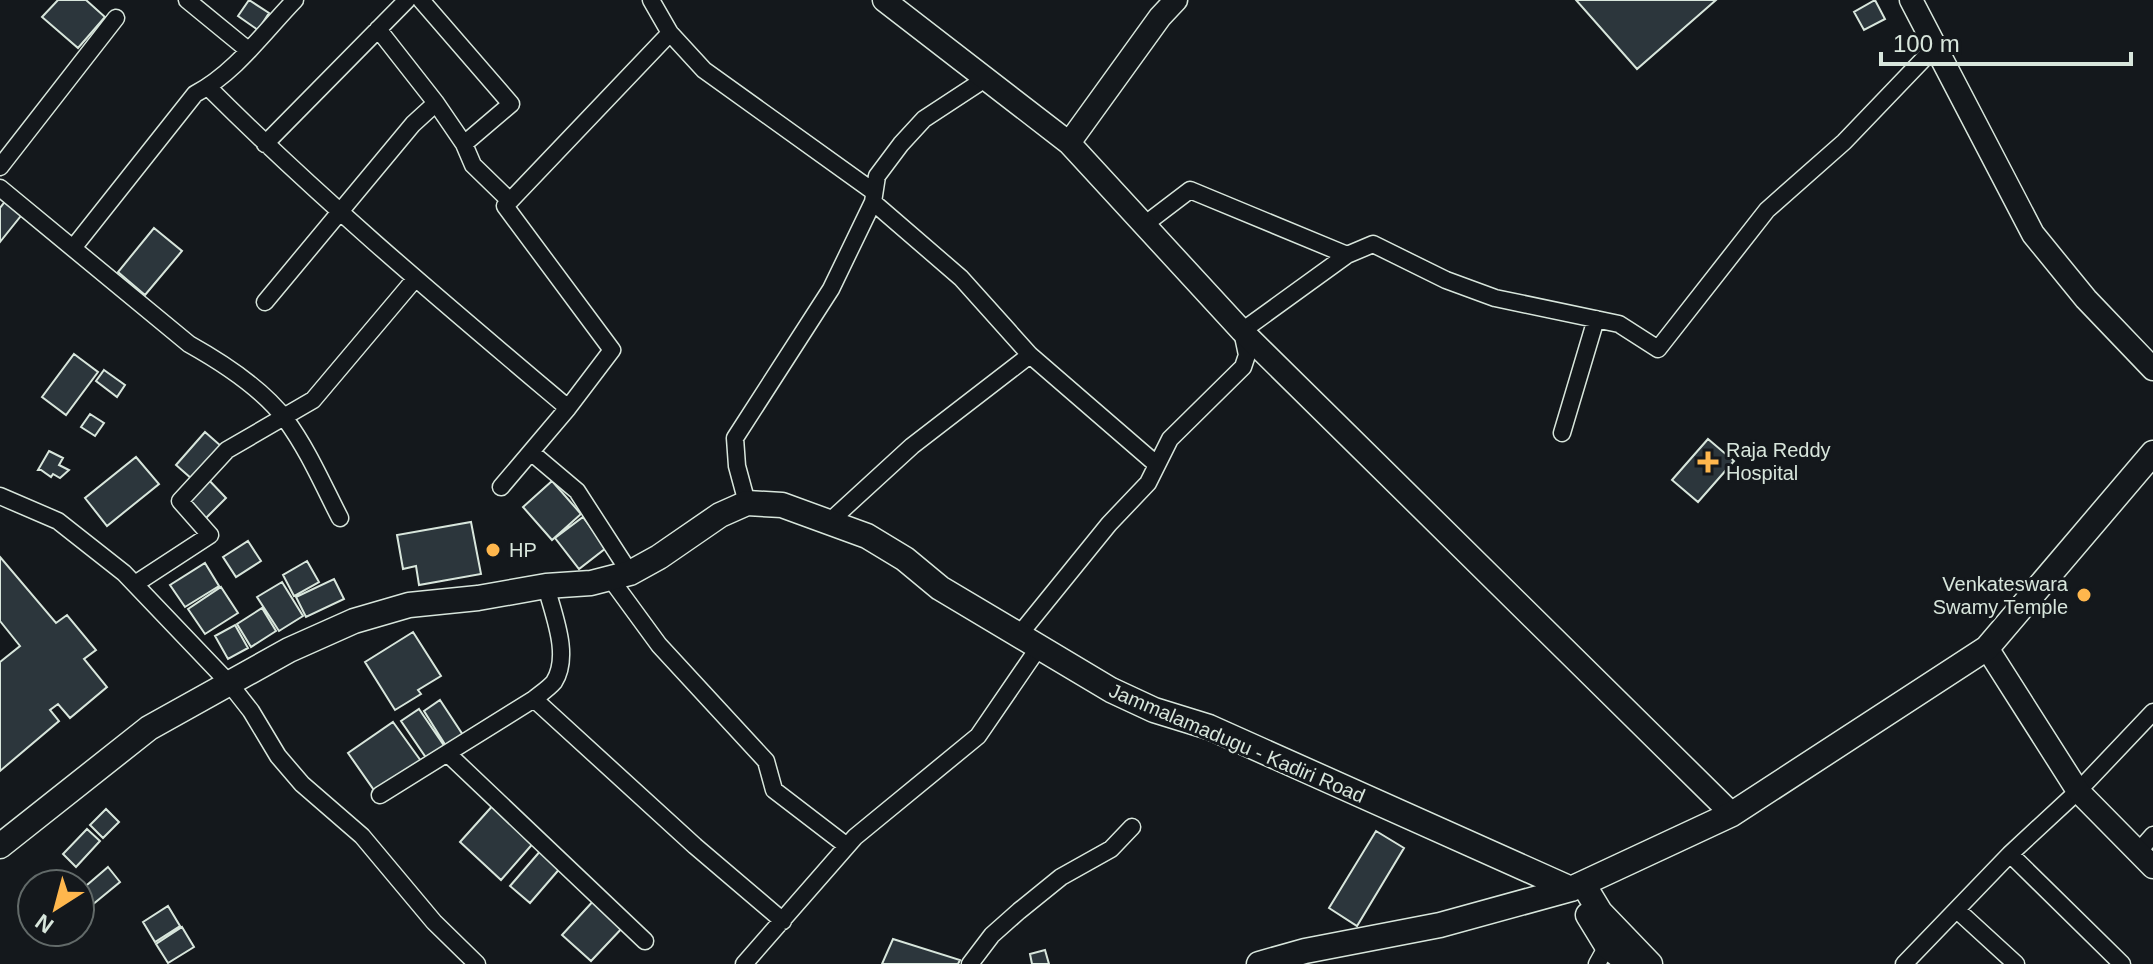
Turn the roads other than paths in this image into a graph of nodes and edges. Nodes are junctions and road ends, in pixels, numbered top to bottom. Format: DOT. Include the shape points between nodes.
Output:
graph roads {
  1 [pos="187,0"];
  2 [pos="295,0"];
  3 [pos="407,0"];
  4 [pos="421,0"];
  5 [pos="651,0"];
  6 [pos="884,0"];
  7 [pos="1176,0"];
  8 [pos="1911,0"];
  9 [pos="116,18"];
  10 [pos="378,29"];
  11 [pos="670,33"];
  12 [pos="1936,46"];
  13 [pos="248,50"];
  14 [pos="985,79"];
  15 [pos="208,87"];
  16 [pos="436,103"];
  17 [pos="1069,143"];
  18 [pos="265,144"];
  19 [pos="464,144"];
  20 [pos="0,167"];
  21 [pos="0,188"];
  22 [pos="874,197"];
  23 [pos="510,201"];
  24 [pos="340,213"];
  25 [pos="1144,225"];
  26 [pos="73,248"];
  27 [pos="1347,255"];
  28 [pos="415,279"];
  29 [pos="265,302"];
  30 [pos="1596,319"];
  31 [pos="1242,331"];
  32 [pos="1030,355"];
  33 [pos="2153,369"];
  34 [pos="568,408"];
  35 [pos="285,418"];
  36 [pos="1562,433"];
  37 [pos="532,453"];
  38 [pos="1156,464"];
  39 [pos="2149,465"];
  40 [pos="501,487"];
  41 [pos="0,496"];
  42 [pos="747,503"];
  43 [pos="340,518"];
  44 [pos="829,522"];
  45 [pos="620,576"];
  46 [pos="135,584"];
  47 [pos="546,586"];
  48 [pos="1029,641"];
  49 [pos="1987,648"];
  50 [pos="229,683"];
  51 [pos="534,699"];
  52 [pos="2153,712"];
  53 [pos="447,753"];
  54 [pos="2078,791"];
  55 [pos="380,795"];
  56 [pos="1732,814"];
  57 [pos="1132,827"];
  58 [pos="2153,835"];
  59 [pos="0,846"];
  60 [pos="847,846"];
  61 [pos="2010,854"];
  62 [pos="2145,859"];
  63 [pos="1577,886"];
  64 [pos="1957,910"];
  65 [pos="783,921"];
  66 [pos="645,941"];
  67 [pos="1602,955"];
  68 [pos="1906,963"];
  69 [pos="477,964"];
  70 [pos="744,964"];
  71 [pos="970,964"];
  72 [pos="1259,964"];
  73 [pos="1630,964"];
  74 [pos="1650,964"];
  75 [pos="2016,964"];
  76 [pos="2122,964"];
  1 -- 13 [label="street"];
  2 -- 13 [label="street"];
  3 -- 10 [label="street"];
  4 -- 19 [label="street" via="511,104"];
  5 -- 11 [label="street"];
  6 -- 14 [label="main road"];
  7 -- 17 [label="main road"];
  8 -- 12 [label="main road"];
  9 -- 20 [label="street"];
  10 -- 16 [label="street"];
  10 -- 18 [label="street"];
  11 -- 22 [label="street" via="704,70"];
  11 -- 23 [label="street"];
  12 -- 30 [label="street" via="1844,142 1767,210 1658,349 1619,324"];
  12 -- 33 [label="main road" via="2033,234"];
  13 -- 15 [label="street"];
  14 -- 17 [label="main road"];
  14 -- 22 [label="street" via="924,119 877,176"];
  15 -- 18 [label="street"];
  15 -- 26 [label="street" via="195,94"];
  16 -- 19 [label="street"];
  16 -- 24 [label="street"];
  17 -- 25 [label="main road"];
  18 -- 24 [label="street"];
  19 -- 23 [label="street" via="473,165"];
  21 -- 26 [label="street"];
  22 -- 32 [label="street" via="961,278"];
  22 -- 42 [label="street" via="831,289 735,438"];
  23 -- 34 [label="street" via="505,206 612,350"];
  24 -- 28 [label="street"];
  24 -- 29 [label="street"];
  25 -- 27 [label="street" via="1190,190"];
  25 -- 31 [label="main road"];
  26 -- 35 [label="street"];
  27 -- 30 [label="street" via="1373,244 1495,298"];
  27 -- 31 [label="street"];
  28 -- 34 [label="street"];
  28 -- 35 [label="street" via="313,400"];
  30 -- 36 [label="street"];
  31 -- 38 [label="street" via="1247,355 1243,367 1170,439"];
  31 -- 56 [label="main road"];
  32 -- 38 [label="street"];
  32 -- 44 [label="street" via="912,446"];
  34 -- 37 [label="street"];
  35 -- 43 [label="street"];
  35 -- 46 [label="street" via="227,450 180,501 210,535"];
  37 -- 40 [label="street"];
  37 -- 45 [label="street" via="577,491"];
  38 -- 48 [label="street" via="1148,483 1109,524"];
  39 -- 49 [label="main road"];
  41 -- 46 [label="street" via="58,521"];
  42 -- 44 [label="main road, Jammalamadugu - Kadiri Road" via="782,505"];
  42 -- 45 [label="main road"];
  44 -- 48 [label="main road, Jammalamadugu - Kadiri Road" via="867,536"];
  45 -- 47 [label="main road"];
  45 -- 60 [label="street" via="659,645 766,761 774,790"];
  46 -- 50 [label="street"];
  47 -- 50 [label="main road" via="409,605 354,621"];
  47 -- 51 [label="street" via="561,647 560,666 553,683"];
  48 -- 60 [label="street" via="978,736"];
  48 -- 63 [label="main road, Jammalamadugu - Kadiri Road" via="1154,710 1209,727"];
  49 -- 54 [label="main road"];
  49 -- 56 [label="main road"];
  50 -- 59 [label="main road" via="149,728"];
  50 -- 69 [label="street" via="302,784 362,836"];
  51 -- 53 [label="street"];
  51 -- 65 [label="street"];
  52 -- 54 [label="street"];
  53 -- 55 [label="street"];
  53 -- 66 [label="street"];
  54 -- 61 [label="street"];
  54 -- 62 [label="main road"];
  56 -- 63 [label="main road"];
  57 -- 71 [label="street" via="1111,849 1061,877 1019,911"];
  58 -- 62 [label="street"];
  60 -- 65 [label="street"];
  61 -- 64 [label="street"];
  61 -- 76 [label="street"];
  63 -- 67 [label="main road"];
  63 -- 72 [label="main road" via="1440,925"];
  63 -- 74 [label="main road"];
  64 -- 68 [label="street"];
  64 -- 75 [label="street"];
  65 -- 70 [label="street"];
  67 -- 73 [label="main road"];
}
